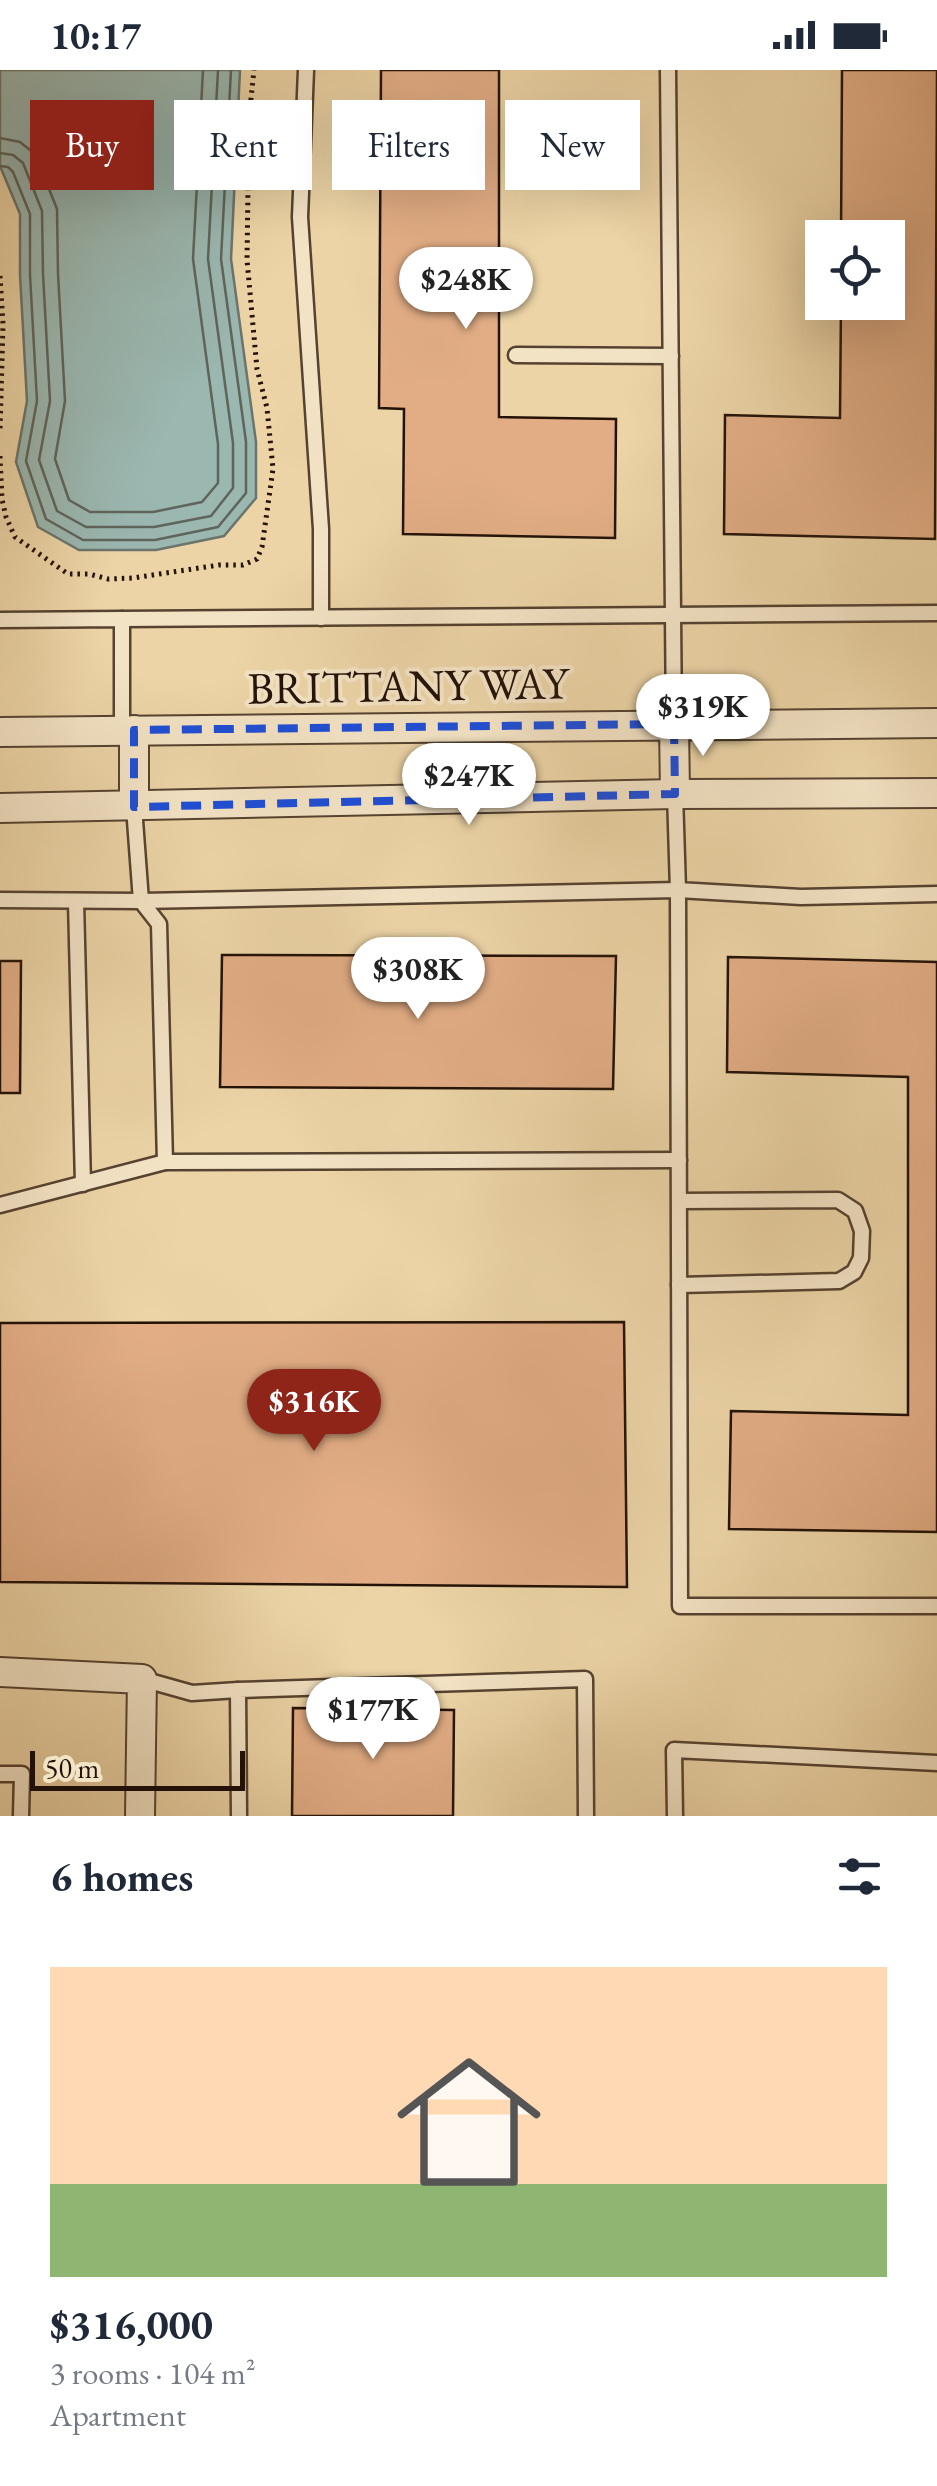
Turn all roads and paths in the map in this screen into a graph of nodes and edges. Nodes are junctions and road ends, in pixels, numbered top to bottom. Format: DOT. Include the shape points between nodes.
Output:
graph roads {
  1 [pos="254,70"];
  2 [pos="306,70"];
  3 [pos="668,70"];
  4 [pos="0,276"];
  5 [pos="516,355"];
  6 [pos="670,356"];
  7 [pos="0,431"];
  8 [pos="0,456"];
  9 [pos="937,613"];
  10 [pos="672,615"];
  11 [pos="321,618"];
  12 [pos="122,619"];
  13 [pos="0,620"];
  14 [pos="937,723"];
  15 [pos="674,724"];
  16 [pos="128,730"];
  17 [pos="0,732"];
  18 [pos="937,793"];
  19 [pos="675,794"];
  20 [pos="134,806"];
  21 [pos="0,808"];
  22 [pos="678,890"];
  23 [pos="937,894"];
  24 [pos="0,900"];
  25 [pos="76,901"];
  26 [pos="140,901"];
  27 [pos="679,1160"];
  28 [pos="165,1162"];
  29 [pos="83,1184"];
  30 [pos="680,1201"];
  31 [pos="0,1205"];
  32 [pos="680,1286"];
  33 [pos="937,1606"];
  34 [pos="0,1672"];
  35 [pos="142,1679"];
  36 [pos="238,1690"];
  37 [pos="937,1763"];
  38 [pos="0,1774"];
  39 [pos="21,1816"];
  40 [pos="140,1816"];
  41 [pos="239,1816"];
  42 [pos="586,1816"];
  43 [pos="676,1816"];
  1 -- 8 [label="path" via="247,260 273,469 257,559 133,578 68,574 15,537 2,499"];
  2 -- 11 [label="lane" via="300,217"];
  3 -- 6 [label="lane"];
  4 -- 7 [label="path"];
  5 -- 6 [label="lane"];
  6 -- 10 [label="lane"];
  9 -- 10 [label="lane"];
  10 -- 11 [label="lane"];
  10 -- 15 [label="lane"];
  11 -- 12 [label="lane"];
  12 -- 13 [label="lane"];
  12 -- 16 [label="lane"];
  14 -- 15 [label="street, BRITTANY WAY"];
  15 -- 16 [label="street, BRITTANY WAY"];
  15 -- 19 [label="street"];
  16 -- 17 [label="street, BRITTANY WAY"];
  16 -- 20 [label="street"];
  18 -- 19 [label="street"];
  19 -- 20 [label="street"];
  19 -- 22 [label="lane"];
  20 -- 21 [label="street"];
  20 -- 26 [label="lane"];
  22 -- 23 [label="lane" via="802,897"];
  22 -- 26 [label="lane"];
  22 -- 27 [label="lane"];
  24 -- 25 [label="lane"];
  25 -- 26 [label="lane"];
  25 -- 29 [label="lane"];
  26 -- 28 [label="lane" via="159,924"];
  27 -- 28 [label="lane"];
  27 -- 30 [label="lane"];
  28 -- 29 [label="lane"];
  29 -- 31 [label="lane"];
  30 -- 32 [label="lane"];
  30 -- 32 [label="lane" via="838,1200 855,1211 862,1231 861,1258 839,1281"];
  32 -- 33 [label="lane" via="680,1606"];
  34 -- 35 [label="street"];
  35 -- 36 [label="lane" via="192,1693"];
  35 -- 40 [label="street"];
  36 -- 41 [label="lane"];
  36 -- 42 [label="lane" via="585,1679"];
  37 -- 43 [label="lane" via="674,1750"];
  38 -- 39 [label="lane" via="22,1774"];
}
